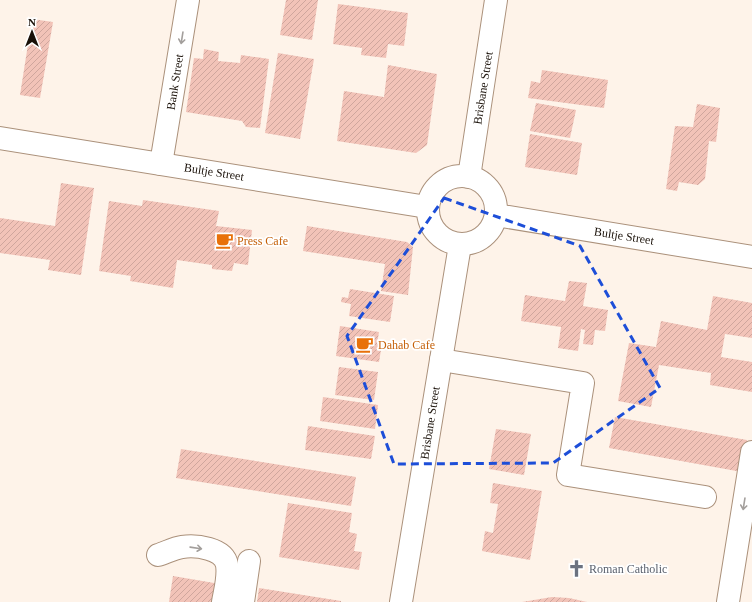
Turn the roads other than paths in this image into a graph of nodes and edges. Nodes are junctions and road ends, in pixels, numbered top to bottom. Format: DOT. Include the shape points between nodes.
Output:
graph roads {
  1 [pos="188,0"];
  2 [pos="496,0"];
  3 [pos="0,138"];
  4 [pos="161,164"];
  5 [pos="469,177"];
  6 [pos="427,207"];
  7 [pos="496,215"];
  8 [pos="460,245"];
  9 [pos="752,257"];
  10 [pos="441,360"];
  11 [pos="752,452"];
  12 [pos="705,497"];
  13 [pos="158,556"];
  14 [pos="249,561"];
  15 [pos="223,602"];
  16 [pos="242,602"];
  17 [pos="401,602"];
  18 [pos="728,602"];
  1 -- 4 [label="street, Bank Street, one-way"];
  2 -- 5 [label="street, Brisbane Street"];
  3 -- 4 [label="street, Bultje Street"];
  4 -- 6 [label="street, Bultje Street"];
  5 -- 6 [label="street" via="446,179 430,196"];
  5 -- 7 [label="street" via="483,183 493,195"];
  6 -- 8 [label="street" via="432,229 449,243"];
  7 -- 8 [label="street" via="493,225 484,237 470,244"];
  7 -- 9 [label="street, Bultje Street"];
  8 -- 10 [label="street, Brisbane Street"];
  10 -- 12 [label="street" via="583,383 568,475"];
  10 -- 17 [label="street, Brisbane Street"];
  11 -- 18 [label="street, one-way"];
  13 -- 15 [label="street, one-way" via="180,547 218,552 224,556 227,573"];
  14 -- 16 [label="street"];
}
